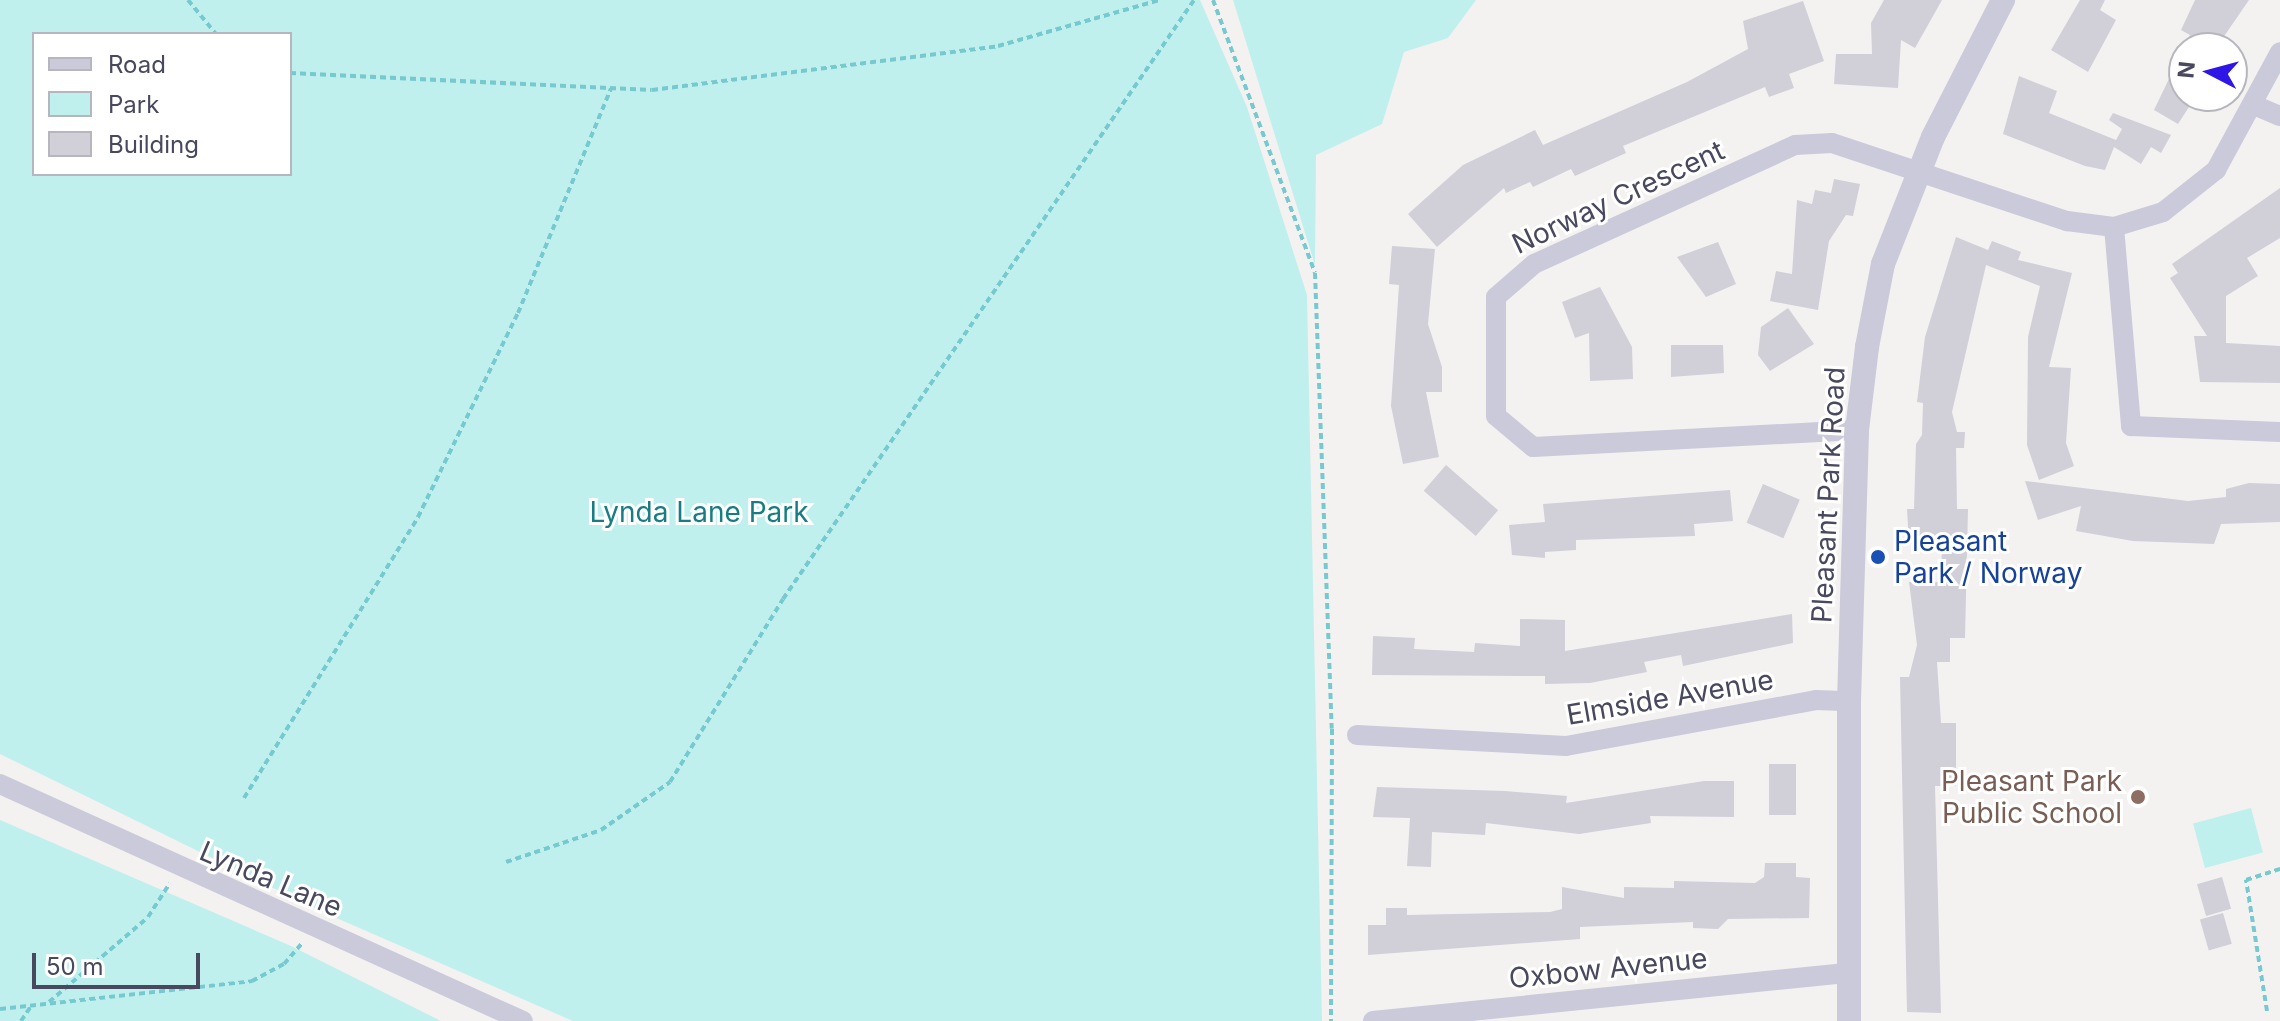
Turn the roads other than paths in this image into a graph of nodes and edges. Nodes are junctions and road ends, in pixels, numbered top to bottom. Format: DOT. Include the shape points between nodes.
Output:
graph roads {
  1 [pos="2003,0"];
  2 [pos="2280,52"];
  3 [pos="2254,105"];
  4 [pos="2280,116"];
  5 [pos="1921,170"];
  6 [pos="2114,227"];
  7 [pos="1857,430"];
  8 [pos="2280,432"];
  9 [pos="1849,701"];
  10 [pos="1357,735"];
  11 [pos="0,784"];
  12 [pos="1849,973"];
  13 [pos="523,1021"];
  14 [pos="1373,1021"];
  15 [pos="1849,1021"];
  1 -- 5 [label="street, Pleasant Park Road"];
  2 -- 3 [label="street"];
  3 -- 4 [label="street"];
  3 -- 6 [label="street" via="2216,170 2163,212"];
  5 -- 6 [label="street" via="2067,221"];
  5 -- 7 [label="street, Pleasant Park Road" via="1883,264"];
  5 -- 7 [label="street, Norway Crescent" via="1832,143 1795,145 1534,264 1496,297 1496,416 1533,447"];
  6 -- 8 [label="street" via="2131,426"];
  7 -- 9 [label="street, Pleasant Park Road"];
  9 -- 10 [label="street, Elmside Avenue" via="1566,746"];
  9 -- 12 [label="street, Pleasant Park Road"];
  11 -- 13 [label="street, Lynda Lane" via="177,869"];
  12 -- 14 [label="street, Oxbow Avenue"];
  12 -- 15 [label="street, Pleasant Park Road"];
}
